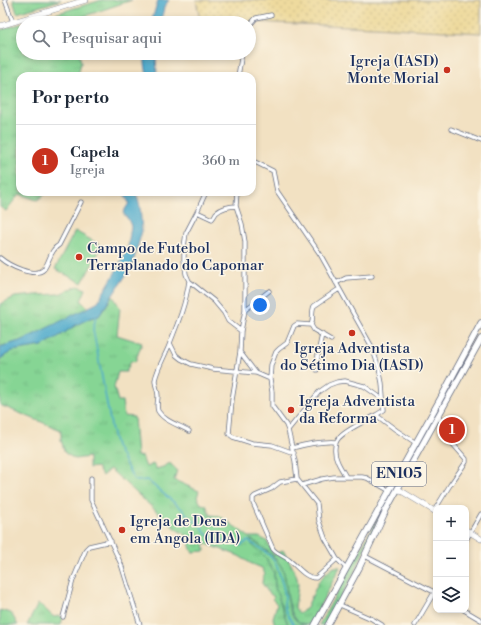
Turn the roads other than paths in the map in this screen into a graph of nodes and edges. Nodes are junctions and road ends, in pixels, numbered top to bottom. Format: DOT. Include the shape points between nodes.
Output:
graph roads {
  1 [pos="6,0"];
  2 [pos="86,0"];
  3 [pos="271,15"];
  4 [pos="33,16"];
  5 [pos="256,18"];
  6 [pos="16,21"];
  7 [pos="13,22"];
  8 [pos="0,26"];
  9 [pos="241,60"];
  10 [pos="239,72"];
  11 [pos="451,129"];
  12 [pos="481,141"];
  13 [pos="256,162"];
  14 [pos="204,196"];
  15 [pos="237,196"];
  16 [pos="81,202"];
  17 [pos="236,206"];
  18 [pos="197,212"];
  19 [pos="0,258"];
  20 [pos="372,276"];
  21 [pos="189,282"];
  22 [pos="336,283"];
  23 [pos="339,289"];
  24 [pos="269,291"];
  25 [pos="245,310"];
  26 [pos="481,323"];
  27 [pos="311,325"];
  28 [pos="242,331"];
  29 [pos="322,334"];
  30 [pos="481,339"];
  31 [pos="331,340"];
  32 [pos="170,343"];
  33 [pos="240,352"];
  34 [pos="316,370"];
  35 [pos="236,371"];
  36 [pos="256,373"];
  37 [pos="270,379"];
  38 [pos="384,400"];
  39 [pos="376,415"];
  40 [pos="439,416"];
  41 [pos="288,430"];
  42 [pos="188,431"];
  43 [pos="336,442"];
  44 [pos="416,443"];
  45 [pos="292,448"];
  46 [pos="294,453"];
  47 [pos="346,477"];
  48 [pos="91,478"];
  49 [pos="297,478"];
  50 [pos="302,485"];
  51 [pos="398,489"];
  52 [pos="390,491"];
  53 [pos="438,505"];
  54 [pos="433,510"];
  55 [pos="481,514"];
  56 [pos="469,530"];
  57 [pos="469,532"];
  58 [pos="481,539"];
  59 [pos="111,541"];
  60 [pos="365,556"];
  61 [pos="337,559"];
  62 [pos="346,568"];
  63 [pos="433,590"];
  64 [pos="433,597"];
  65 [pos="340,605"];
  66 [pos="469,613"];
  67 [pos="63,617"];
  68 [pos="481,620"];
  69 [pos="140,625"];
  70 [pos="315,625"];
  71 [pos="328,625"];
  72 [pos="382,625"];
  73 [pos="415,625"];
  1 -- 7 [label="street"];
  2 -- 4 [label="main road"];
  3 -- 5 [label="street"];
  6 -- 7 [label="main road"];
  7 -- 8 [label="main road"];
  9 -- 10 [label="street"];
  11 -- 12 [label="street"];
  13 -- 22 [label="street" via="273,171 277,191 320,254"];
  14 -- 18 [label="street"];
  15 -- 17 [label="street"];
  16 -- 19 [label="street" via="59,245 42,270 25,271"];
  17 -- 18 [label="street" via="216,213 212,219"];
  17 -- 25 [label="street" via="245,242"];
  18 -- 21 [label="street" via="186,233 184,247"];
  20 -- 22 [label="street" via="346,278"];
  21 -- 28 [label="street" via="214,301 228,321"];
  21 -- 32 [label="street" via="186,299"];
  22 -- 23 [label="street"];
  23 -- 27 [label="street" via="314,306"];
  23 -- 38 [label="street" via="372,347 379,368"];
  24 -- 25 [label="street"];
  25 -- 28 [label="street"];
  26 -- 44 [label="main road, EN105"];
  27 -- 29 [label="street"];
  27 -- 37 [label="street" via="294,326 286,343 276,352 271,365"];
  28 -- 33 [label="street"];
  29 -- 31 [label="street"];
  29 -- 34 [label="street"];
  30 -- 40 [label="main road, EN105"];
  32 -- 35 [label="street" via="176,354 191,364"];
  32 -- 42 [label="street" via="155,380 158,410 167,421"];
  33 -- 35 [label="street"];
  33 -- 36 [label="street"];
  35 -- 36 [label="street"];
  35 -- 46 [label="street" via="230,436 252,443 272,445"];
  36 -- 37 [label="street"];
  37 -- 41 [label="street" via="272,406"];
  38 -- 39 [label="street" via="384,410"];
  38 -- 41 [label="street" via="364,386 345,381 337,382 319,392"];
  39 -- 43 [label="street" via="338,438"];
  39 -- 44 [label="street"];
  40 -- 51 [label="main road, EN105"];
  40 -- 53 [label="street" via="445,435 466,458 466,462"];
  41 -- 45 [label="street"];
  43 -- 45 [label="street" via="310,443"];
  43 -- 47 [label="street" via="336,460"];
  44 -- 52 [label="main road, EN105"];
  45 -- 46 [label="street"];
  46 -- 49 [label="street"];
  47 -- 50 [label="street" via="322,479"];
  47 -- 52 [label="street" via="362,476"];
  48 -- 59 [label="street" via="91,500"];
  49 -- 50 [label="street"];
  49 -- 61 [label="street" via="280,482 253,498 273,549 312,578 316,578"];
  50 -- 61 [label="street" via="316,504 325,538"];
  51 -- 54 [label="main road"];
  51 -- 60 [label="main road, EN105"];
  52 -- 62 [label="main road, EN105"];
  55 -- 56 [label="street"];
  57 -- 58 [label="main road"];
  59 -- 67 [label="street" via="86,548 73,580"];
  59 -- 69 [label="street"];
  60 -- 63 [label="street"];
  60 -- 65 [label="main road, EN105"];
  61 -- 62 [label="street"];
  62 -- 70 [label="main road, EN105"];
  64 -- 73 [label="street"];
  65 -- 71 [label="main road, EN105"];
  65 -- 72 [label="street"];
  66 -- 68 [label="street"];
}
